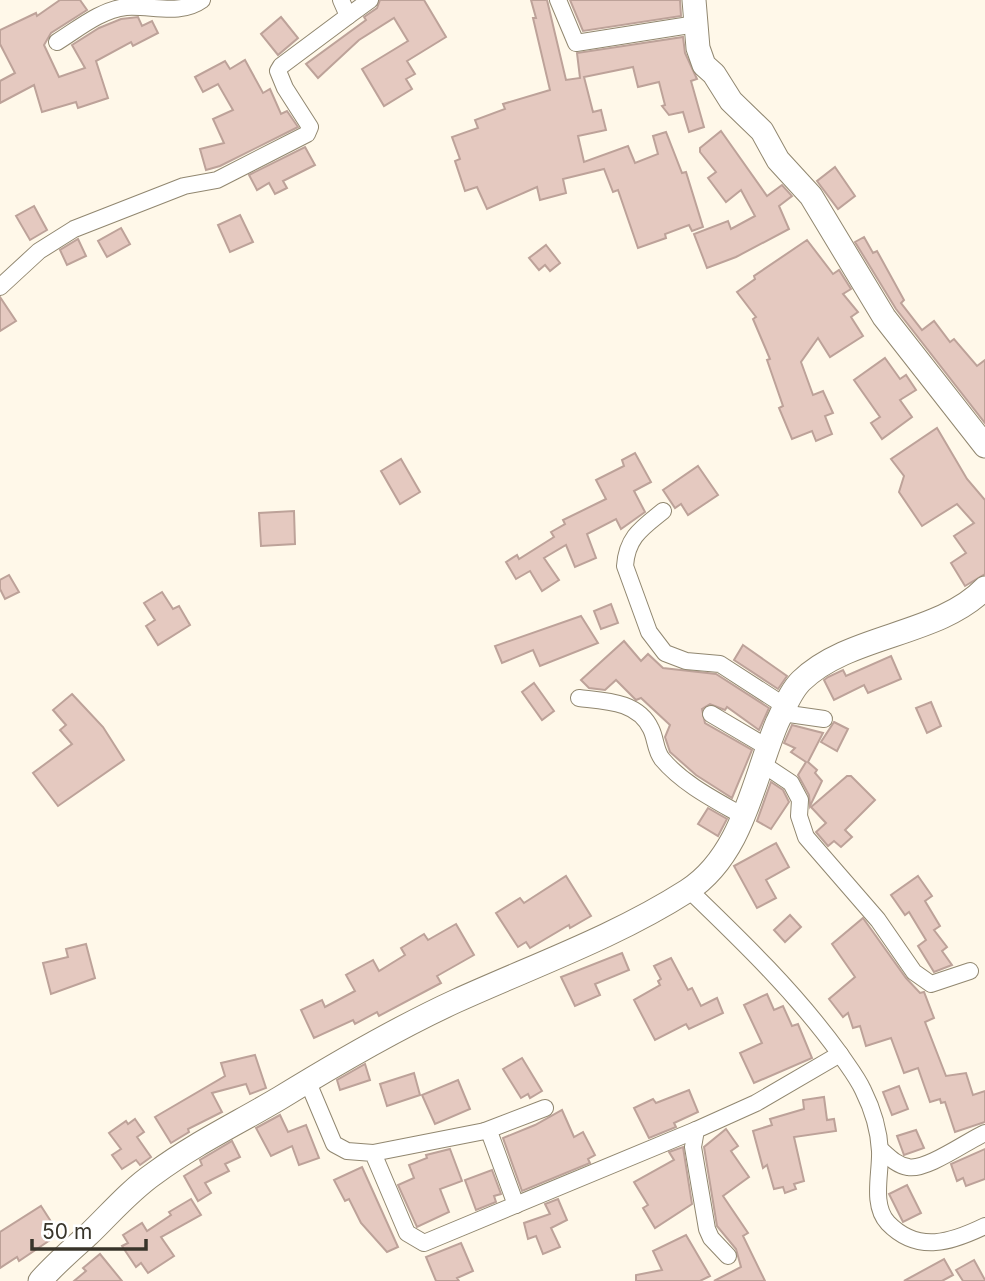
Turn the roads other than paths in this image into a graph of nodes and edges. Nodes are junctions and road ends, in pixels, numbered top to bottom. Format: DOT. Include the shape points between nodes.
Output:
graph roads {
  1 [pos="202,0"];
  2 [pos="341,0"];
  3 [pos="370,0"];
  4 [pos="558,0"];
  5 [pos="694,0"];
  6 [pos="348,16"];
  7 [pos="696,24"];
  8 [pos="57,42"];
  9 [pos="0,287"];
  10 [pos="985,446"];
  11 [pos="663,511"];
  12 [pos="985,589"];
  13 [pos="579,698"];
  14 [pos="784,710"];
  15 [pos="711,714"];
  16 [pos="824,719"];
  17 [pos="764,755"];
  18 [pos="743,816"];
  19 [pos="689,890"];
  20 [pos="970,971"];
  21 [pos="840,1054"];
  22 [pos="307,1080"];
  23 [pos="545,1108"];
  24 [pos="485,1130"];
  25 [pos="696,1130"];
  26 [pos="985,1133"];
  27 [pos="880,1149"];
  28 [pos="373,1153"];
  29 [pos="516,1205"];
  30 [pos="985,1226"];
  31 [pos="728,1256"];
  32 [pos="40,1281"];
  1 -- 8 [label="street" via="175,9 113,10"];
  2 -- 6 [label="street"];
  3 -- 6 [label="street"];
  4 -- 7 [label="street" via="576,43"];
  5 -- 7 [label="street"];
  6 -- 9 [label="street" via="279,68 285,88 310,127 307,134 217,180 163,193 74,229 39,251"];
  7 -- 10 [label="street" via="704,65 811,196 884,317"];
  11 -- 14 [label="street" via="634,534 625,566 656,645 673,658 720,664"];
  12 -- 14 [label="street" via="948,612 824,665 803,679"];
  13 -- 18 [label="street" via="626,705 638,712 652,731 661,758 671,768"];
  14 -- 16 [label="street"];
  14 -- 17 [label="street"];
  15 -- 17 [label="street"];
  17 -- 18 [label="street"];
  17 -- 20 [label="street" via="797,790 806,837 878,920 914,972 931,984"];
  18 -- 19 [label="street" via="726,853"];
  19 -- 21 [label="street" via="807,1009"];
  19 -- 22 [label="street" via="642,918 457,1001"];
  21 -- 25 [label="street" via="756,1103"];
  21 -- 27 [label="street" via="863,1089"];
  22 -- 28 [label="street" via="334,1144 347,1151"];
  22 -- 32 [label="street" via="157,1171 65,1252"];
  23 -- 24 [label="street"];
  24 -- 28 [label="street"];
  24 -- 29 [label="street"];
  25 -- 29 [label="street"];
  25 -- 31 [label="street" via="693,1147 707,1229"];
  26 -- 27 [label="street" via="925,1165 910,1168 895,1163"];
  27 -- 30 [label="street" via="879,1205 897,1231 936,1244"];
  28 -- 29 [label="street" via="407,1233 418,1242"];
}
